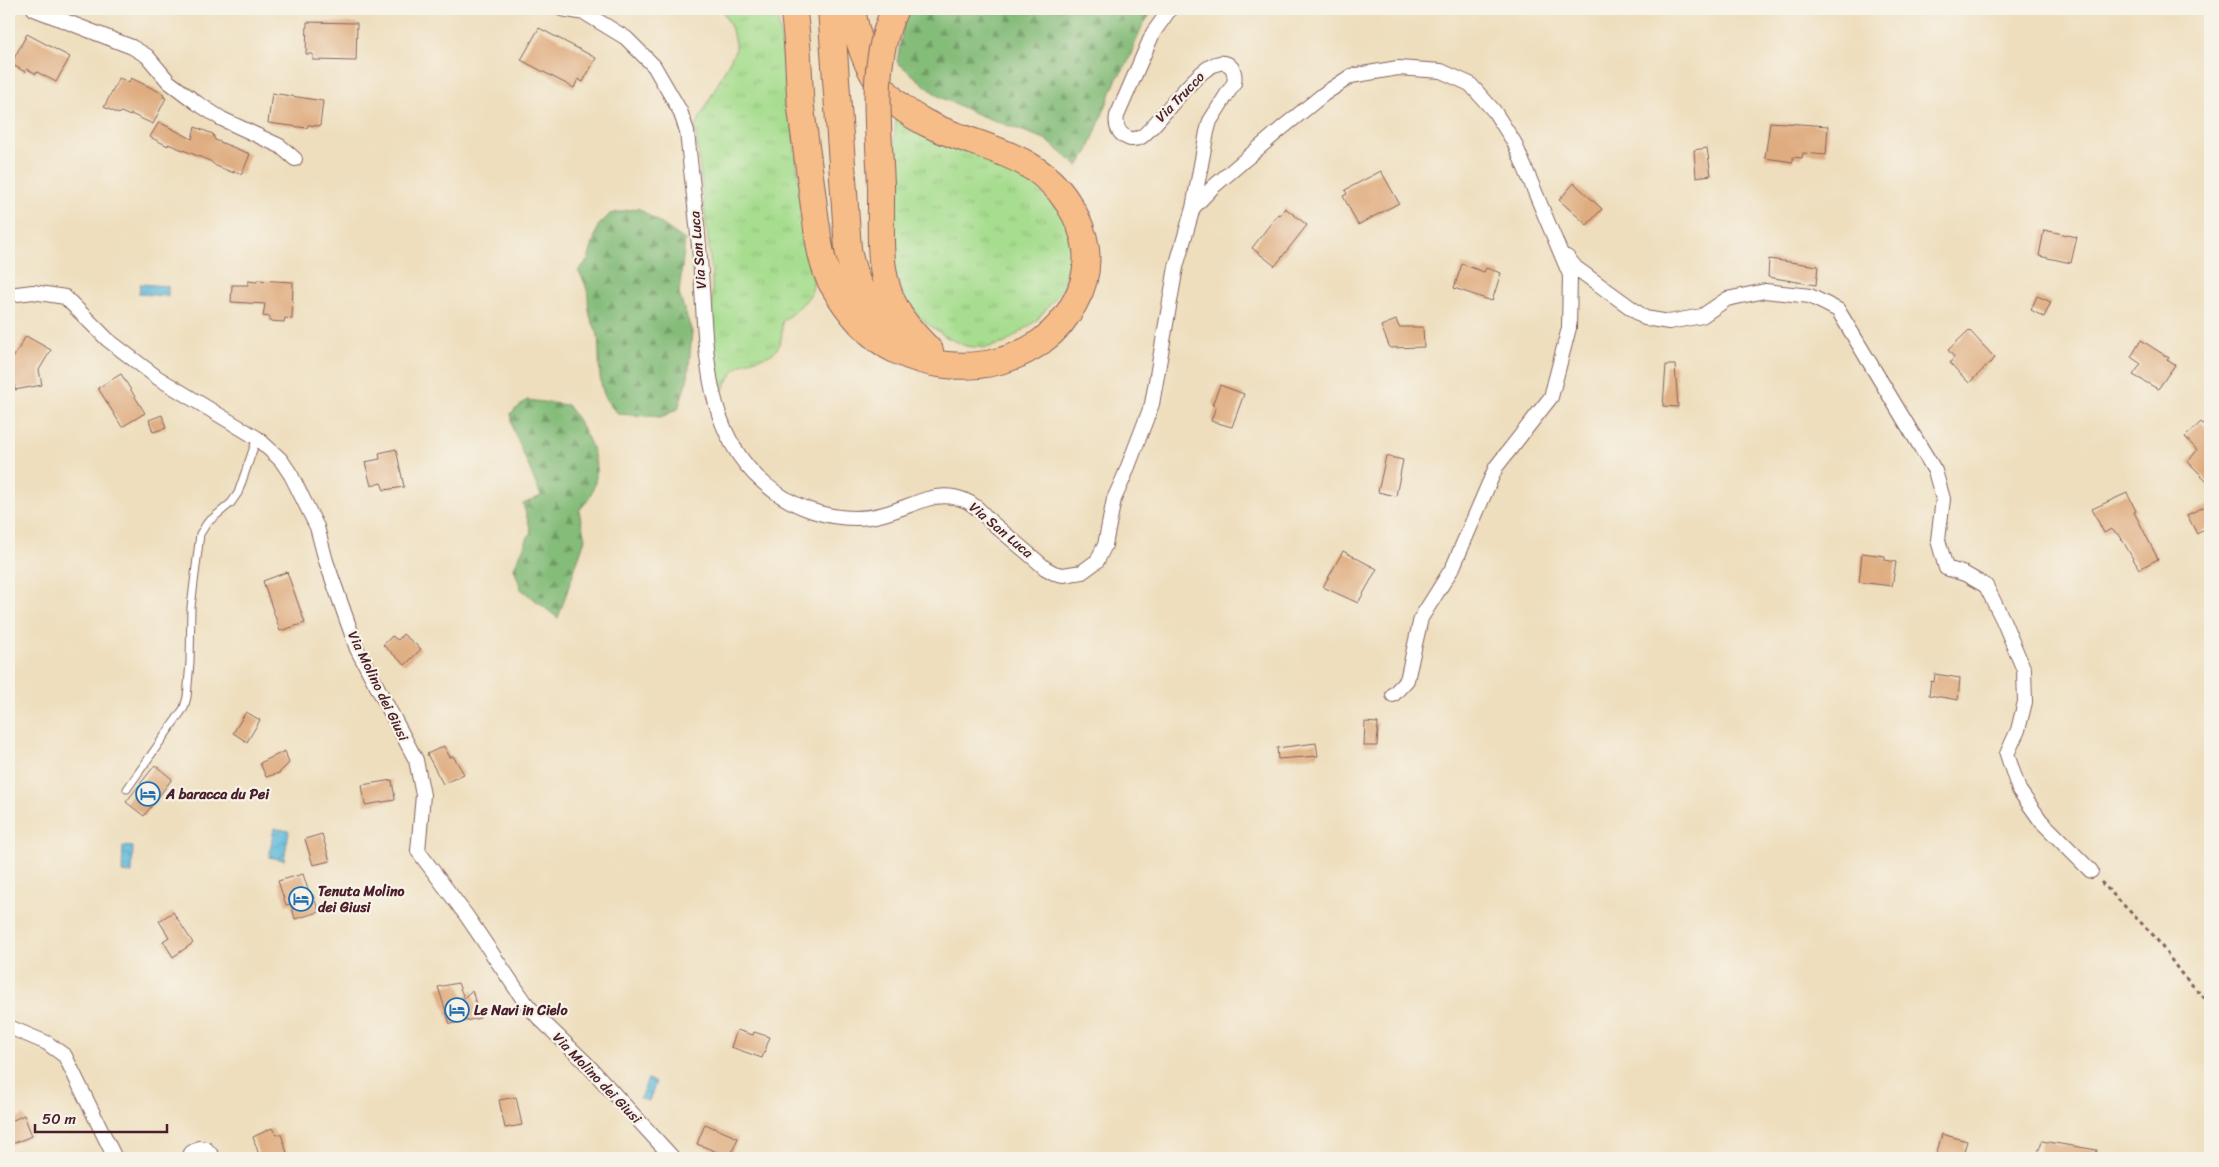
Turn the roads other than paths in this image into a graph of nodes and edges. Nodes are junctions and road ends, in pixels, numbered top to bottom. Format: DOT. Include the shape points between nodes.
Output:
graph roads {
  1 [pos="34,9"];
  2 [pos="562,9"];
  3 [pos="793,9"];
  4 [pos="831,9"];
  5 [pos="852,9"];
  6 [pos="895,9"];
  7 [pos="1170,9"];
  8 [pos="295,160"];
  9 [pos="1193,208"];
  10 [pos="1555,243"];
  11 [pos="9,295"];
  12 [pos="930,351"];
  13 [pos="961,365"];
  14 [pos="257,438"];
  15 [pos="1393,695"];
  16 [pos="127,789"];
  17 [pos="2091,872"];
  18 [pos="9,1027"];
  19 [pos="115,1158"];
  20 [pos="189,1158"];
  21 [pos="214,1158"];
  22 [pos="673,1158"];
  1 -- 8 [label="street" via="132,47 147,56 169,82 197,103 222,120 280,146"];
  2 -- 9 [label="street, Via San Luca" via="585,13 626,38 654,66 680,111 687,131 704,329 717,412 731,444 752,473 782,497 817,512 854,518 881,516 932,498 957,498 973,504 1054,573 1073,574 1090,567 1102,554 1114,499 1152,404 1176,267"];
  3 -- 13 [label="highway" via="801,108 819,248 832,284 863,326 895,350 931,363"];
  4 -- 12 [label="highway" via="848,250 852,268 858,287 877,316 894,332"];
  5 -- 13 [label="highway" via="858,41 871,68 884,90 898,104 930,126 1028,163 1066,199 1082,232 1086,249 1084,283 1059,327 1033,349 1014,357"];
  6 -- 12 [label="highway, bridge" via="882,43 879,65 882,264 896,311"];
  7 -- 9 [label="street, Via Trucco" via="1152,33 1116,122 1124,137 1142,137 1168,106 1212,64 1222,62 1231,67 1234,83 1209,126"];
  9 -- 10 [label="street" via="1282,128 1351,76 1398,68 1441,71 1470,84 1494,111 1514,142"];
  10 -- 15 [label="street" via="1570,275 1569,328 1551,397 1496,467 1453,567 1421,618 1407,680"];
  10 -- 17 [label="street" via="1576,268 1645,318 1669,322 1702,316 1727,299 1765,291 1810,296 1838,310 1935,471 1943,499 1938,540 1946,568 1986,586 2024,670 2025,702 2018,730 2007,754 2019,790 2041,821"];
  11 -- 14 [label="street, Via Molino dei Giusi" via="33,292 65,297 108,340 158,378"];
  12 -- 13 [label="highway"];
  14 -- 16 [label="lane" via="238,493 200,534 184,708"];
  14 -- 22 [label="street, Via Molino dei Giusi" via="281,460 307,506 317,527 357,649 416,760 423,795 418,851 525,1002"];
  18 -- 19 [label="street" via="46,1043 64,1056"];
  20 -- 21 [label="street" via="198,1148 206,1149"];
}
